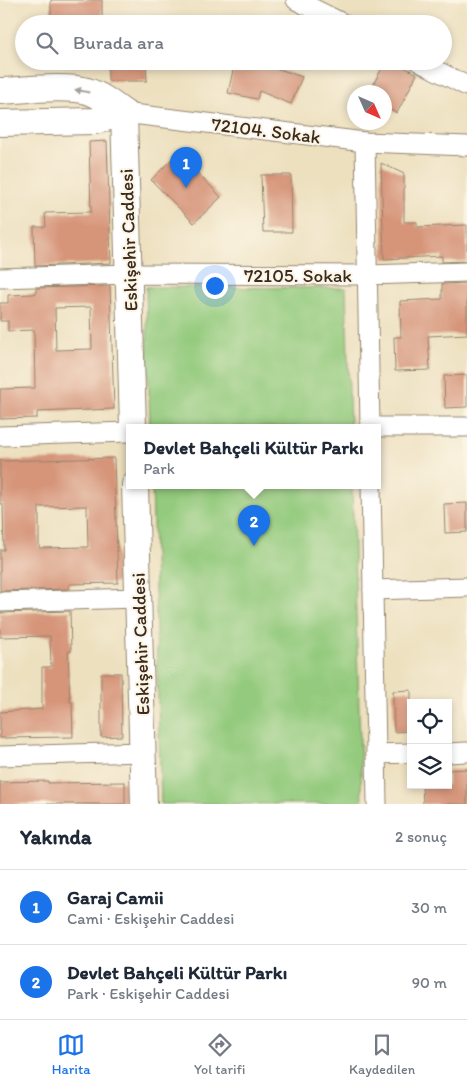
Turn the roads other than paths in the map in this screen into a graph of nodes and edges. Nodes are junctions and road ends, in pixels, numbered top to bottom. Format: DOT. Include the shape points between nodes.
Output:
graph roads {
  1 [pos="296,0"];
  2 [pos="326,15"];
  3 [pos="436,70"];
  4 [pos="467,86"];
  5 [pos="0,91"];
  6 [pos="124,113"];
  7 [pos="0,123"];
  8 [pos="365,142"];
  9 [pos="467,146"];
  10 [pos="467,272"];
  11 [pos="129,274"];
  12 [pos="367,275"];
  13 [pos="0,278"];
  14 [pos="134,424"];
  15 [pos="370,424"];
  16 [pos="381,427"];
  17 [pos="467,427"];
  18 [pos="126,432"];
  19 [pos="0,436"];
  20 [pos="135,489"];
  21 [pos="371,489"];
  22 [pos="467,587"];
  23 [pos="373,590"];
  24 [pos="138,598"];
  25 [pos="0,602"];
  26 [pos="143,752"];
  27 [pos="467,752"];
  28 [pos="452,753"];
  29 [pos="376,754"];
  30 [pos="407,754"];
  31 [pos="0,756"];
  32 [pos="144,804"];
  33 [pos="377,804"];
  1 -- 2 [label="street"];
  3 -- 4 [label="street"];
  6 -- 5 [label="street, one-way" via="82,90"];
  6 -- 7 [label="street" via="95,121"];
  6 -- 8 [label="street, 72104. Sokak"];
  6 -- 11 [label="street, Eskişehir Caddesi"];
  8 -- 9 [label="street, 72104. Sokak"];
  8 -- 12 [label="street"];
  10 -- 12 [label="street, 72105. Sokak"];
  11 -- 12 [label="street, 72105. Sokak"];
  11 -- 13 [label="street, 72105. Sokak"];
  11 -- 14 [label="street, Eskişehir Caddesi"];
  12 -- 15 [label="street"];
  16 -- 17 [label="street"];
  18 -- 19 [label="street"];
  20 -- 24 [label="street, Eskişehir Caddesi"];
  21 -- 23 [label="street"];
  22 -- 23 [label="street"];
  23 -- 29 [label="street"];
  24 -- 25 [label="street"];
  24 -- 26 [label="street, Eskişehir Caddesi"];
  26 -- 31 [label="street"];
  26 -- 32 [label="street, Eskişehir Caddesi"];
  27 -- 28 [label="street"];
  29 -- 30 [label="street"];
  29 -- 33 [label="street"];
}
